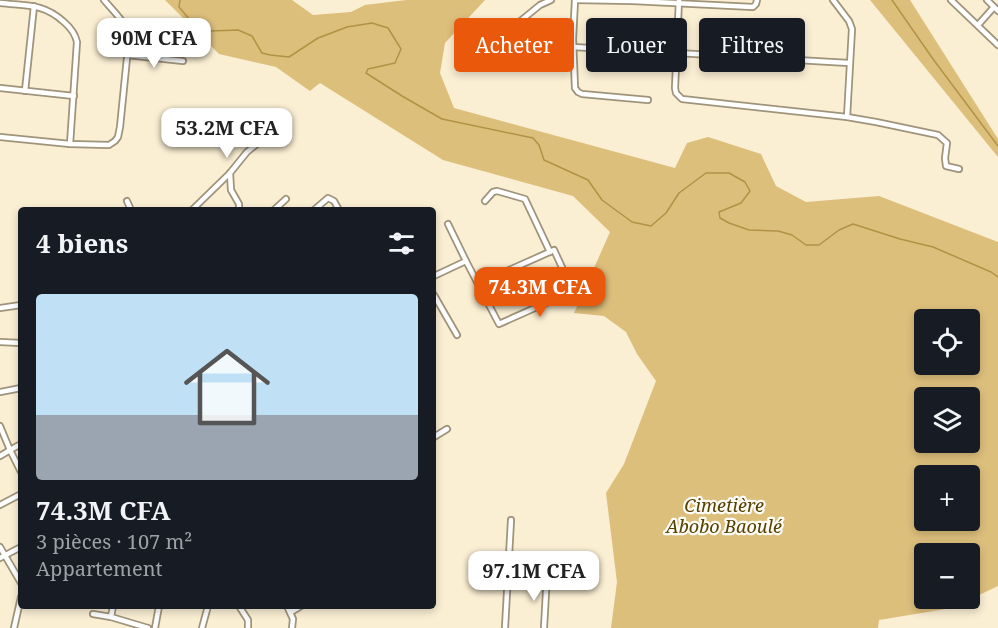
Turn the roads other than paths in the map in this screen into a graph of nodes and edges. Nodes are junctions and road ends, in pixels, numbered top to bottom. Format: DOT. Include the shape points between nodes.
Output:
graph roads {
  1 [pos="104,0"];
  2 [pos="551,0"];
  3 [pos="575,0"];
  4 [pos="633,0"];
  5 [pos="757,0"];
  6 [pos="833,0"];
  7 [pos="951,0"];
  8 [pos="987,0"];
  9 [pos="679,2"];
  10 [pos="0,3"];
  11 [pos="34,6"];
  12 [pos="996,9"];
  13 [pos="524,18"];
  14 [pos="678,18"];
  15 [pos="574,24"];
  16 [pos="978,25"];
  17 [pos="998,45"];
  18 [pos="127,54"];
  19 [pos="687,54"];
  20 [pos="183,61"];
  21 [pos="849,63"];
  22 [pos="574,72"];
  23 [pos="676,72"];
  24 [pos="0,88"];
  25 [pos="25,91"];
  26 [pos="74,96"];
  27 [pos="648,100"];
  28 [pos="847,117"];
  29 [pos="273,134"];
  30 [pos="0,137"];
  31 [pos="70,144"];
  32 [pos="959,170"];
  33 [pos="230,173"];
  34 [pos="219,184"];
  35 [pos="231,185"];
  36 [pos="286,199"];
  37 [pos="127,201"];
  38 [pos="485,201"];
  39 [pos="130,207"];
  40 [pos="195,207"];
  41 [pos="239,207"];
  42 [pos="277,207"];
  43 [pos="318,207"];
  44 [pos="337,207"];
  45 [pos="448,224"];
  46 [pos="550,252"];
  47 [pos="466,261"];
  48 [pos="436,275"];
  49 [pos="591,276"];
  50 [pos="478,284"];
  51 [pos="573,291"];
  52 [pos="436,298"];
  53 [pos="18,305"];
  54 [pos="0,308"];
  55 [pos="457,335"];
  56 [pos="0,342"];
  57 [pos="18,343"];
  58 [pos="18,389"];
  59 [pos="0,392"];
  60 [pos="0,426"];
  61 [pos="447,429"];
  62 [pos="436,436"];
  63 [pos="18,446"];
  64 [pos="10,450"];
  65 [pos="0,456"];
  66 [pos="18,466"];
  67 [pos="18,496"];
  68 [pos="0,505"];
  69 [pos="511,520"];
  70 [pos="0,547"];
  71 [pos="18,549"];
  72 [pos="6,555"];
  73 [pos="0,558"];
  74 [pos="508,572"];
  75 [pos="18,577"];
  76 [pos="18,609"];
  77 [pos="112,609"];
  78 [pos="158,609"];
  79 [pos="207,609"];
  80 [pos="241,609"];
  81 [pos="289,609"];
  82 [pos="296,609"];
  83 [pos="291,612"];
  84 [pos="93,614"];
  85 [pos="111,617"];
  86 [pos="14,628"];
  87 [pos="148,628"];
  88 [pos="154,628"];
  89 [pos="202,628"];
  90 [pos="248,628"];
  91 [pos="292,628"];
  92 [pos="505,628"];
  93 [pos="544,628"];
  1 -- 18 [label="street" via="128,31"];
  2 -- 13 [label="street"];
  3 -- 4 [label="street"];
  3 -- 15 [label="street"];
  4 -- 9 [label="street"];
  5 -- 9 [label="street" via="753,7"];
  6 -- 21 [label="street" via="852,29"];
  7 -- 16 [label="street"];
  8 -- 12 [label="street"];
  9 -- 14 [label="street"];
  10 -- 11 [label="street"];
  11 -- 25 [label="street"];
  11 -- 26 [label="street" via="53,13 75,34"];
  12 -- 16 [label="street"];
  16 -- 17 [label="street"];
  18 -- 20 [label="street"];
  18 -- 31 [label="street" via="118,137 109,145"];
  19 -- 21 [label="street"];
  21 -- 28 [label="street"];
  22 -- 27 [label="street" via="574,88 582,94"];
  23 -- 28 [label="street" via="676,93 682,99"];
  24 -- 25 [label="street"];
  25 -- 26 [label="street"];
  26 -- 31 [label="street"];
  28 -- 32 [label="street" via="938,135 948,145 946,166"];
  29 -- 33 [label="street" via="247,152"];
  30 -- 31 [label="street"];
  33 -- 34 [label="street"];
  33 -- 35 [label="street"];
  34 -- 35 [label="street"];
  34 -- 40 [label="street"];
  35 -- 41 [label="street"];
  36 -- 42 [label="street"];
  37 -- 39 [label="street"];
  38 -- 46 [label="street" via="497,191 525,199"];
  43 -- 44 [label="street" via="328,198"];
  45 -- 47 [label="street"];
  46 -- 50 [label="street"];
  46 -- 51 [label="street" via="554,250"];
  47 -- 48 [label="street"];
  47 -- 50 [label="street"];
  49 -- 51 [label="street"];
  50 -- 51 [label="street" via="499,324"];
  52 -- 55 [label="street"];
  53 -- 54 [label="street"];
  56 -- 57 [label="street"];
  58 -- 59 [label="street"];
  60 -- 64 [label="street"];
  61 -- 62 [label="street"];
  63 -- 64 [label="street"];
  64 -- 65 [label="street"];
  64 -- 66 [label="street"];
  67 -- 68 [label="street"];
  69 -- 74 [label="street"];
  70 -- 72 [label="street"];
  71 -- 72 [label="street"];
  72 -- 73 [label="street"];
  72 -- 75 [label="street"];
  74 -- 92 [label="street"];
  74 -- 93 [label="street" via="547,574"];
  76 -- 86 [label="street"];
  77 -- 85 [label="street"];
  78 -- 88 [label="street"];
  79 -- 89 [label="street"];
  80 -- 90 [label="street"];
  81 -- 83 [label="street"];
  82 -- 83 [label="street"];
  83 -- 91 [label="street"];
  84 -- 85 [label="street"];
  85 -- 87 [label="street"];
}
